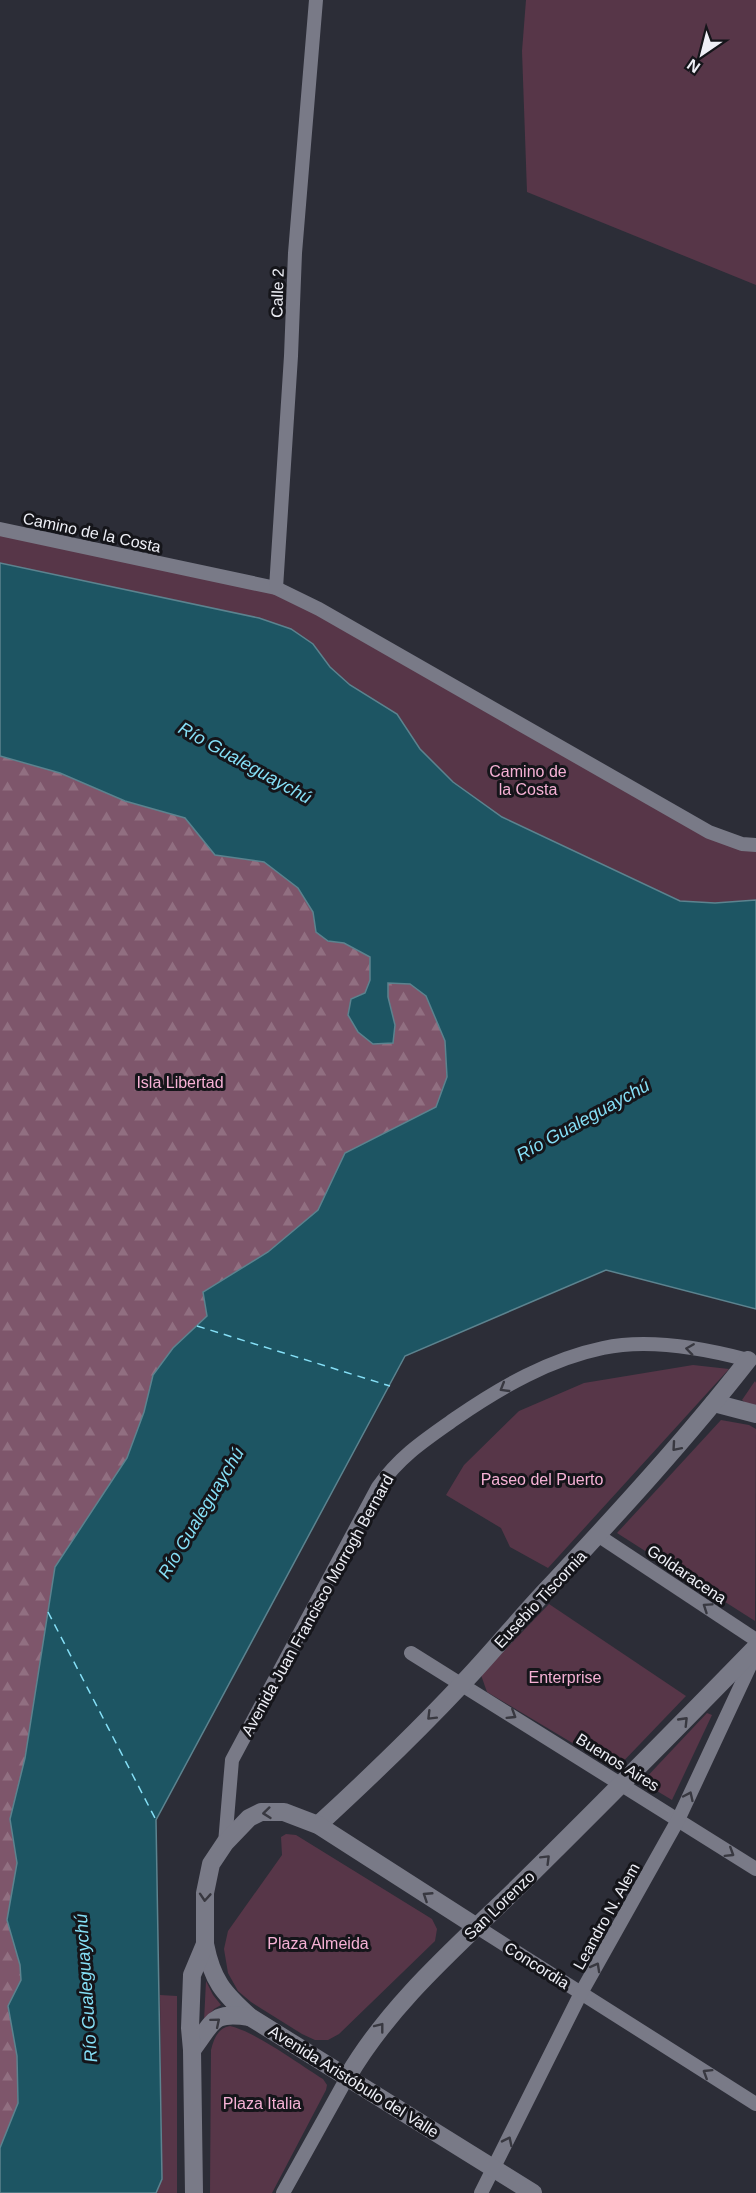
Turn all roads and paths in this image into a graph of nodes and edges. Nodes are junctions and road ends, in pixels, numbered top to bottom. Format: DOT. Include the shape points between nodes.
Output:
graph roads {
  1 [pos="316,0"];
  2 [pos="0,529"];
  3 [pos="276,588"];
  4 [pos="756,844"];
  5 [pos="753,1364"];
  6 [pos="714,1403"];
  7 [pos="756,1414"];
  8 [pos="599,1536"];
  9 [pos="756,1640"];
  10 [pos="756,1647"];
  11 [pos="411,1653"];
  12 [pos="756,1653"];
  13 [pos="462,1685"];
  14 [pos="622,1784"];
  15 [pos="678,1820"];
  16 [pos="318,1825"];
  17 [pos="225,1843"];
  18 [pos="756,1869"];
  19 [pos="477,1927"];
  20 [pos="205,1944"];
  21 [pos="581,1993"];
  22 [pos="250,2017"];
  23 [pos="192,2050"];
  24 [pos="348,2076"];
  25 [pos="756,2104"];
  26 [pos="494,2168"];
  27 [pos="194,2193"];
  28 [pos="283,2193"];
  29 [pos="481,2193"];
  30 [pos="533,2193"];
  1 -- 3 [label="street, Calle 2" via="295,254"];
  2 -- 3 [label="street, Camino de la Costa"];
  3 -- 4 [label="street, Camino de la Costa" via="709,832 742,844"];
  5 -- 6 [label="main road, Eusebio Tiscornia"];
  5 -- 17 [label="street, Avenida Juan Francisco Morrogh Bernard, one-way" via="687,1348 644,1344 605,1347 571,1356 513,1383 400,1459 378,1487 232,1760"];
  6 -- 7 [label="main road"];
  6 -- 8 [label="main road, Eusebio Tiscornia, one-way"];
  9 -- 8 [label="street, Goldaracena, one-way"];
  8 -- 13 [label="main road, Eusebio Tiscornia"];
  14 -- 10 [label="main road, San Lorenzo, one-way"];
  11 -- 13 [label="street, Buenos Aires"];
  15 -- 12 [label="street, Leandro N. Alem, one-way"];
  13 -- 14 [label="street, Buenos Aires, one-way"];
  13 -- 16 [label="main road, Eusebio Tiscornia, one-way"];
  14 -- 15 [label="street, Buenos Aires"];
  19 -- 14 [label="main road, San Lorenzo, one-way"];
  15 -- 18 [label="street, Buenos Aires, one-way"];
  21 -- 15 [label="street, Leandro N. Alem, one-way"];
  16 -- 17 [label="main road, Concordia, one-way" via="284,1812 261,1812 249,1818"];
  19 -- 16 [label="main road, Concordia, one-way"];
  17 -- 20 [label="main road, Concordia, one-way" via="211,1864 205,1893"];
  19 -- 21 [label="street, Concordia"];
  24 -- 19 [label="main road, San Lorenzo, one-way" via="390,2015"];
  20 -- 22 [label="main road, Avenida Aristóbulo del Valle" via="209,1968 220,1987"];
  20 -- 23 [label="main road" via="192,1975"];
  25 -- 21 [label="street, Concordia, one-way"];
  26 -- 21 [label="street, Leandro N. Alem, one-way"];
  23 -- 22 [label="main road, one-way" via="217,2018 228,2014"];
  22 -- 24 [label="main road, Avenida Aristóbulo del Valle"];
  23 -- 27 [label="main road"];
  24 -- 26 [label="main road, Avenida Aristóbulo del Valle"];
  24 -- 28 [label="street, San Lorenzo"];
  26 -- 29 [label="street, Leandro N. Alem"];
  26 -- 30 [label="main road, Avenida Aristóbulo del Valle"];
}
